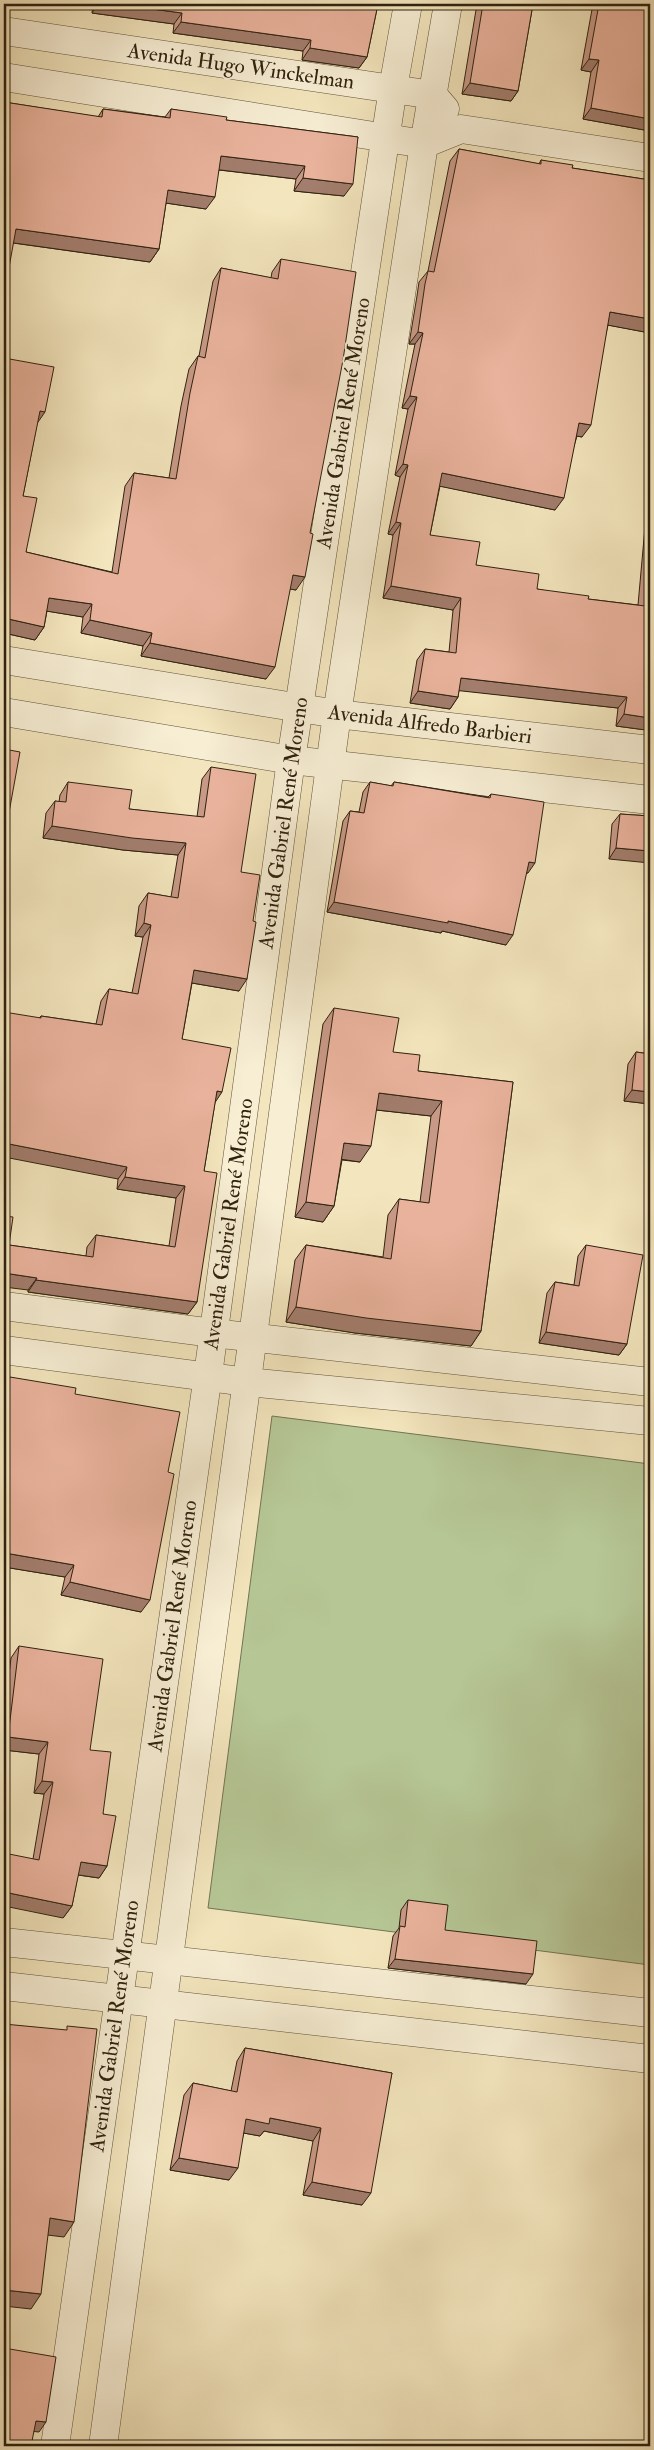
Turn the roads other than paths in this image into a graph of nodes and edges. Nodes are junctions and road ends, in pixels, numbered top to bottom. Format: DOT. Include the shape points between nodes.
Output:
graph roads {
  1 [pos="408,4"];
  2 [pos="448,4"];
  3 [pos="4,31"];
  4 [pos="4,77"];
  5 [pos="393,88"];
  6 [pos="434,95"];
  7 [pos="461,129"];
  8 [pos="386,139"];
  9 [pos="424,144"];
  10 [pos="650,158"];
  11 [pos="4,660"];
  12 [pos="299,708"];
  13 [pos="4,712"];
  14 [pos="337,714"];
  15 [pos="650,750"];
  16 [pos="291,760"];
  17 [pos="331,764"];
  18 [pos="650,800"];
  19 [pos="4,1306"];
  20 [pos="213,1333"];
  21 [pos="253,1337"];
  22 [pos="4,1350"];
  23 [pos="208,1375"];
  24 [pos="247,1382"];
  25 [pos="650,1382"];
  26 [pos="650,1421"];
  27 [pos="4,1942"];
  28 [pos="124,1956"];
  29 [pos="168,1961"];
  30 [pos="4,1986"];
  31 [pos="118,2000"];
  32 [pos="162,2005"];
  33 [pos="650,2013"];
  34 [pos="650,2059"];
  35 [pos="55,2446"];
  36 [pos="103,2446"];
  1 -- 5 [label="street, Avenida Gabriel René Moreno"];
  2 -- 6 [label="street, Avenida Gabriel René Moreno"];
  3 -- 5 [label="street, Avenida Hugo Winckelman"];
  4 -- 8 [label="street"];
  5 -- 6 [label="street, Avenida Hugo Winckelman"];
  5 -- 8 [label="street, Avenida Gabriel René Moreno"];
  6 -- 7 [label="street"];
  6 -- 9 [label="street, Avenida Gabriel René Moreno"];
  7 -- 9 [label="street"];
  7 -- 10 [label="street"];
  8 -- 9 [label="street"];
  8 -- 12 [label="street, Avenida Gabriel René Moreno"];
  9 -- 14 [label="street, Avenida Gabriel René Moreno"];
  11 -- 12 [label="street, Avenida Alfredo Barbieri"];
  12 -- 14 [label="street, Avenida Alfredo Barbieri"];
  12 -- 16 [label="street, Avenida Gabriel René Moreno"];
  13 -- 16 [label="street"];
  14 -- 15 [label="street, Avenida Alfredo Barbieri"];
  14 -- 17 [label="street, Avenida Gabriel René Moreno"];
  16 -- 17 [label="street"];
  16 -- 20 [label="street, Avenida Gabriel René Moreno"];
  17 -- 18 [label="street"];
  17 -- 21 [label="street, Avenida Gabriel René Moreno"];
  19 -- 20 [label="street"];
  20 -- 21 [label="street"];
  20 -- 23 [label="street, Avenida Gabriel René Moreno"];
  21 -- 24 [label="street, Avenida Gabriel René Moreno"];
  21 -- 25 [label="street"];
  22 -- 23 [label="street"];
  23 -- 24 [label="street"];
  23 -- 28 [label="street, Avenida Gabriel René Moreno"];
  24 -- 26 [label="street"];
  24 -- 29 [label="street, Avenida Gabriel René Moreno"];
  27 -- 28 [label="street"];
  28 -- 29 [label="street"];
  28 -- 31 [label="street, Avenida Gabriel René Moreno"];
  29 -- 32 [label="street, Avenida Gabriel René Moreno"];
  29 -- 33 [label="street"];
  30 -- 31 [label="street"];
  31 -- 32 [label="street"];
  31 -- 35 [label="street, Avenida Gabriel René Moreno"];
  32 -- 34 [label="street"];
  32 -- 36 [label="street, Avenida Gabriel René Moreno"];
}
